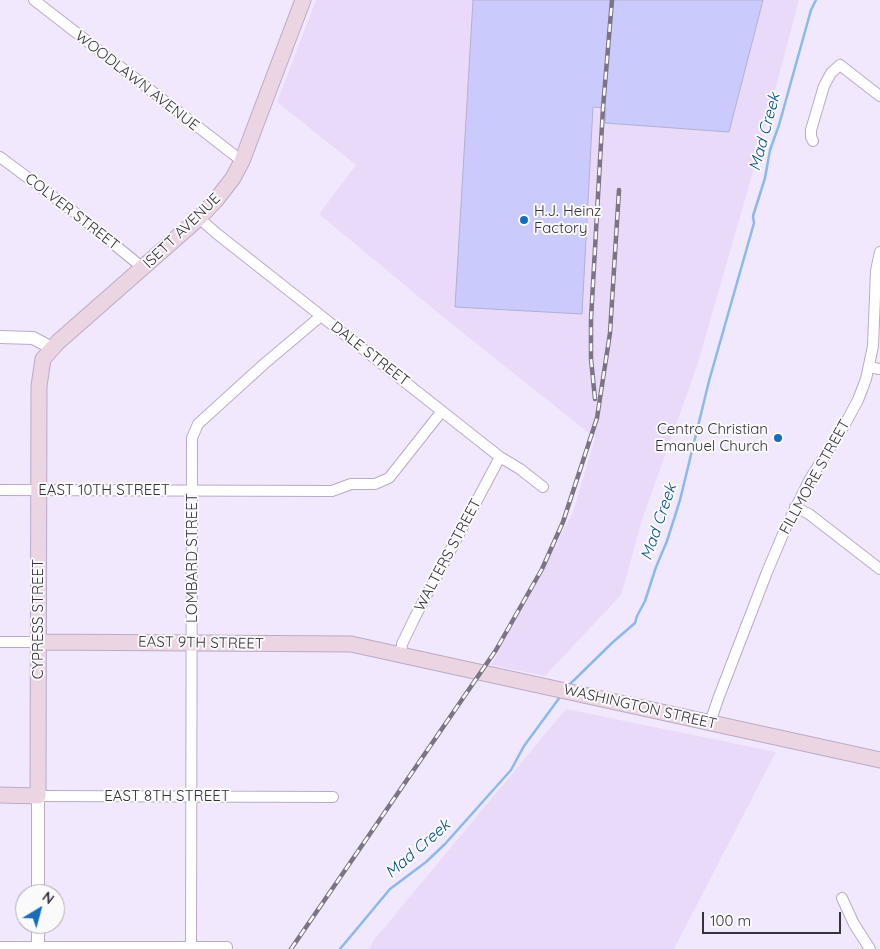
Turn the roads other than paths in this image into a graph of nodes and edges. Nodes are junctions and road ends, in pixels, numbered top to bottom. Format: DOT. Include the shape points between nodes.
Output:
graph roads {
  1 [pos="34,0"];
  2 [pos="303,0"];
  3 [pos="880,96"];
  4 [pos="813,141"];
  5 [pos="0,157"];
  6 [pos="242,162"];
  7 [pos="199,218"];
  8 [pos="880,252"];
  9 [pos="144,268"];
  10 [pos="321,316"];
  11 [pos="0,337"];
  12 [pos="52,348"];
  13 [pos="869,367"];
  14 [pos="880,369"];
  15 [pos="442,411"];
  16 [pos="500,456"];
  17 [pos="543,487"];
  18 [pos="0,490"];
  19 [pos="39,490"];
  20 [pos="192,490"];
  21 [pos="795,507"];
  22 [pos="880,569"];
  23 [pos="0,642"];
  24 [pos="38,642"];
  25 [pos="191,643"];
  26 [pos="401,654"];
  27 [pos="710,723"];
  28 [pos="880,760"];
  29 [pos="0,795"];
  30 [pos="38,796"];
  31 [pos="190,796"];
  32 [pos="333,797"];
  33 [pos="38,884"];
  34 [pos="842,898"];
  35 [pos="38,934"];
  36 [pos="0,947"];
  37 [pos="190,947"];
  38 [pos="227,947"];
  39 [pos="38,948"];
  40 [pos="870,949"];
  1 -- 6 [label="street, WOODLAWN AVENUE"];
  2 -- 6 [label="main road, ISETT AVENUE"];
  3 -- 4 [label="street" via="840,65 824,86 811,130"];
  5 -- 9 [label="street, COLVER STREET"];
  6 -- 7 [label="main road, ISETT AVENUE" via="233,178"];
  7 -- 9 [label="main road, ISETT AVENUE"];
  7 -- 10 [label="street, DALE STREET"];
  8 -- 13 [label="street, FILLMORE STREET"];
  9 -- 12 [label="main road, ISETT AVENUE"];
  10 -- 15 [label="street, DALE STREET"];
  10 -- 20 [label="street, LOMBARD STREET" via="198,424 192,438"];
  11 -- 12 [label="street" via="33,338"];
  12 -- 19 [label="main road, CYPRESS STREET" via="43,359 40,377"];
  13 -- 14 [label="street"];
  13 -- 21 [label="street, FILLMORE STREET" via="853,408"];
  15 -- 16 [label="street, DALE STREET"];
  15 -- 20 [label="street, EAST 10TH STREET" via="395,471 375,484 351,484 332,492"];
  16 -- 17 [label="street, DALE STREET"];
  16 -- 26 [label="street, WALTERS STREET" via="415,617 402,644"];
  18 -- 19 [label="street, EAST 10TH STREET"];
  19 -- 20 [label="street, EAST 10TH STREET"];
  19 -- 24 [label="main road, CYPRESS STREET"];
  20 -- 25 [label="street, LOMBARD STREET"];
  21 -- 22 [label="street" via="809,514"];
  21 -- 27 [label="street, FILLMORE STREET"];
  23 -- 24 [label="street, EAST 9TH STREET"];
  24 -- 25 [label="main road, EAST 9TH STREET"];
  24 -- 30 [label="main road, CYPRESS STREET"];
  25 -- 26 [label="main road, EAST 9TH STREET" via="351,644"];
  25 -- 31 [label="street, LOMBARD STREET"];
  26 -- 27 [label="main road, WASHINGTON STREET"];
  27 -- 28 [label="main road, WASHINGTON STREET"];
  29 -- 30 [label="main road, EAST 8TH STREET"];
  30 -- 31 [label="street, EAST 8TH STREET"];
  30 -- 33 [label="street, CYPRESS STREET"];
  31 -- 32 [label="street, EAST 8TH STREET"];
  31 -- 37 [label="street, LOMBARD STREET"];
  34 -- 40 [label="street"];
  35 -- 39 [label="street"];
  36 -- 39 [label="street"];
  37 -- 38 [label="street"];
  37 -- 39 [label="street"];
}
